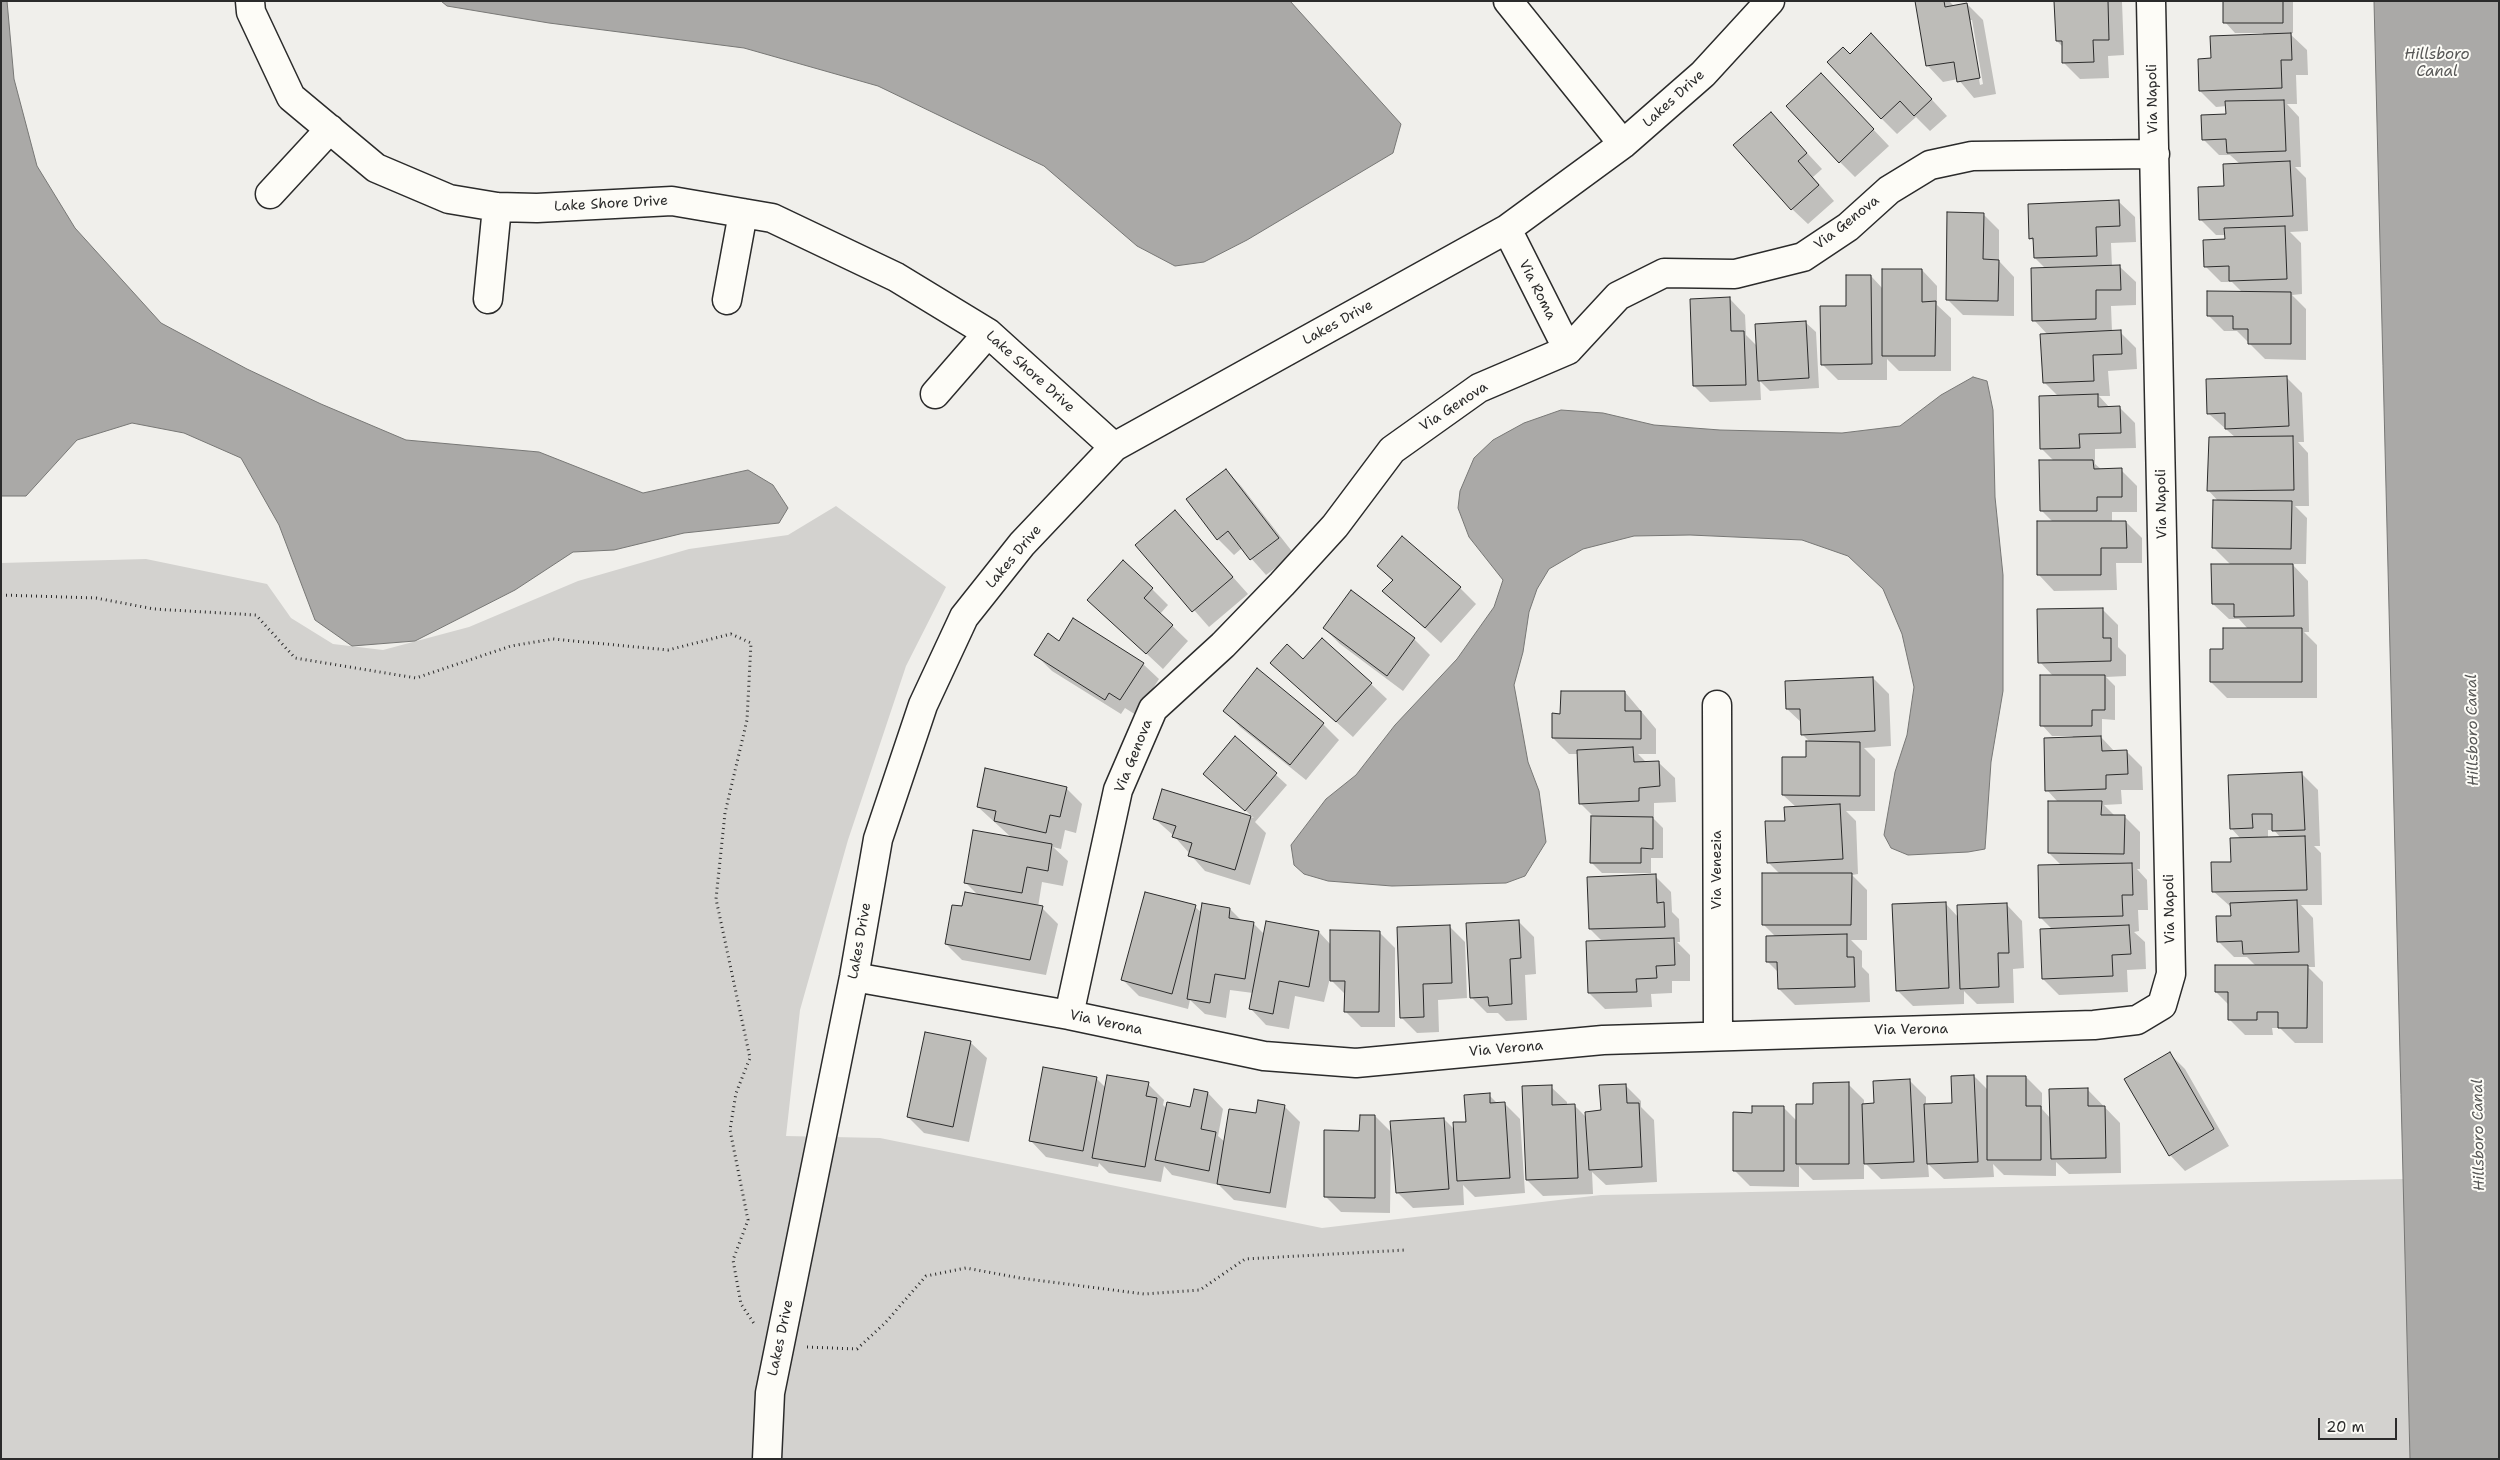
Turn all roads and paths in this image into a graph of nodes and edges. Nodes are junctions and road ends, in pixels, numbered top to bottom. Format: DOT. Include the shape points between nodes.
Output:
graph roads {
  1 [pos="250,1"];
  2 [pos="1508,1"];
  3 [pos="1770,1"];
  4 [pos="2151,1"];
  5 [pos="330,129"];
  6 [pos="1623,144"];
  7 [pos="2155,154"];
  8 [pos="270,194"];
  9 [pos="497,207"];
  10 [pos="742,213"];
  11 [pos="1507,229"];
  12 [pos="488,299"];
  13 [pos="727,300"];
  14 [pos="988,333"];
  15 [pos="1568,350"];
  16 [pos="935,394"];
  17 [pos="1114,447"];
  18 [pos="1,595"];
  19 [pos="1717,705"];
  20 [pos="854,977"];
  21 [pos="2162,1005"];
  22 [pos="1070,1015"];
  23 [pos="1718,1035"];
  24 [pos="1405,1250"];
  25 [pos="781,1336"];
  26 [pos="767,1459"];
  1 -- 5 [label="street, Lake Shore Drive" via="251,12 292,96"];
  2 -- 6 [label="street"];
  3 -- 6 [label="street, Lakes Drive" via="1703,74"];
  4 -- 7 [label="street, Via Napoli"];
  5 -- 8 [label="street"];
  5 -- 9 [label="street, Lake Shore Drive" via="376,168 449,200"];
  6 -- 11 [label="street, Lakes Drive"];
  7 -- 15 [label="street, Via Genova" via="1972,156 1930,165 1889,190 1848,227 1803,257 1735,274 1664,273 1618,296"];
  7 -- 21 [label="street, Via Napoli" via="2171,974"];
  9 -- 10 [label="street, Lake Shore Drive" via="672,201"];
  9 -- 12 [label="street"];
  10 -- 13 [label="street"];
  10 -- 14 [label="street, Lake Shore Drive" via="772,218 896,277"];
  11 -- 15 [label="street, Via Roma"];
  11 -- 17 [label="street, Lakes Drive"];
  14 -- 16 [label="street"];
  14 -- 17 [label="street, Lake Shore Drive"];
  15 -- 22 [label="street, Via Genova" via="1479,388 1392,450 1335,526 1282,584 1223,645 1153,708 1118,790"];
  17 -- 20 [label="street, Lakes Drive" via="1022,544 964,617 923,705 878,839"];
  18 -- 25 [label="path" via="96,598 154,609 256,615 295,658 416,678 511,646 554,638 668,650 731,634 751,643 748,720 725,813 716,899 750,1058 736,1093 730,1130 748,1220 733,1260 741,1304 760,1333"];
  19 -- 23 [label="street, Via Venezia"];
  20 -- 22 [label="street, Via Verona"];
  20 -- 25 [label="street, Lakes Drive"];
  21 -- 23 [label="street, Via Verona" via="2137,1020 2094,1025"];
  22 -- 23 [label="street, Via Verona" via="1264,1056 1356,1063 1603,1040"];
  24 -- 25 [label="path" via="1245,1259 1200,1290 1144,1294 966,1268 926,1276 857,1349 810,1348"];
  25 -- 26 [label="street, Lakes Drive" via="770,1393"];
}
